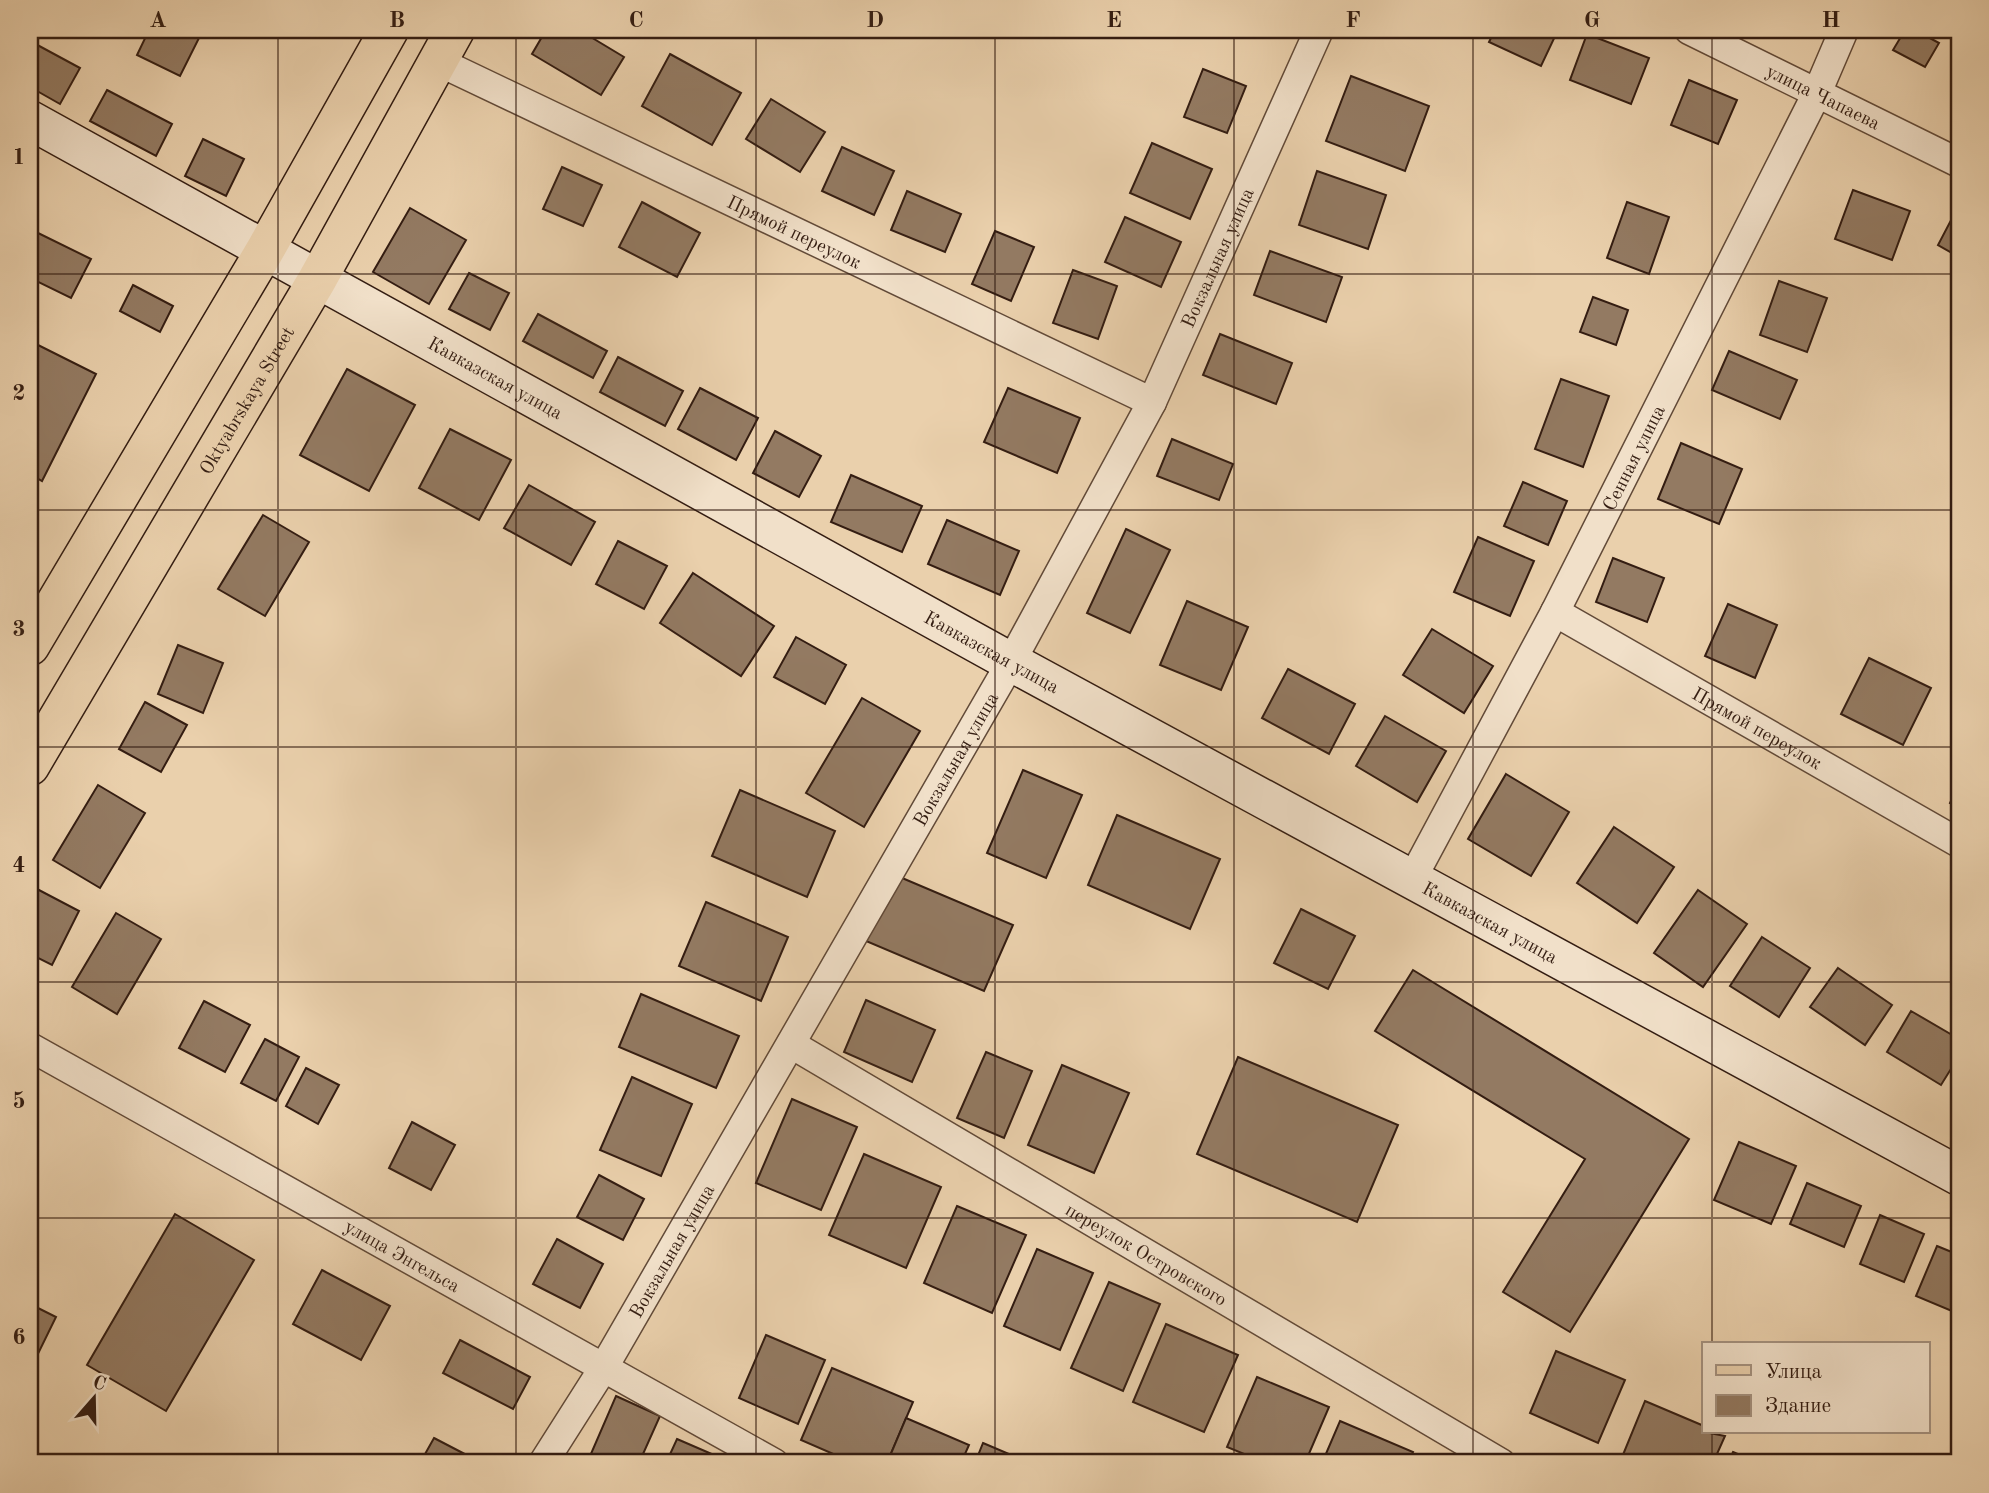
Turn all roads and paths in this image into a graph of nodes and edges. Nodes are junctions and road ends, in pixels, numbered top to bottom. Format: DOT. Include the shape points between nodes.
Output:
graph roads {
  1 [pos="1319,30"];
  2 [pos="1689,30"];
  3 [pos="1844,30"];
  4 [pos="383,32"];
  5 [pos="446,45"];
  6 [pos="1818,93"];
  7 [pos="30,120"];
  8 [pos="1959,163"];
  9 [pos="264,252"];
  10 [pos="317,280"];
  11 [pos="1152,402"];
  12 [pos="1555,612"];
  13 [pos="30,646"];
  14 [pos="1011,662"];
  15 [pos="30,766"];
  16 [pos="1959,842"];
  17 [pos="1412,879"];
  18 [pos="791,1044"];
  19 [pos="30,1047"];
  20 [pos="1959,1176"];
  21 [pos="604,1367"];
  22 [pos="543,1463"];
  23 [pos="774,1463"];
  24 [pos="1502,1463"];
  1 -- 11 [label="street, Вокзальная улица"];
  2 -- 6 [label="street, улица Чапаева"];
  3 -- 6 [label="street, Сенная улица"];
  4 -- 9 [label="main road"];
  5 -- 10 [label="main road, Oktyabrskaya Street"];
  5 -- 11 [label="street, Прямой переулок"];
  6 -- 8 [label="street, улица Чапаева"];
  6 -- 12 [label="street, Сенная улица"];
  7 -- 9 [label="main road, Кавказская улица"];
  9 -- 10 [label="main road, Кавказская улица"];
  9 -- 13 [label="main road"];
  10 -- 14 [label="main road, Кавказская улица"];
  10 -- 15 [label="main road, Oktyabrskaya Street"];
  11 -- 14 [label="street, Вокзальная улица"];
  12 -- 16 [label="street, Прямой переулок"];
  12 -- 17 [label="street, Сенная улица"];
  14 -- 17 [label="main road, Кавказская улица"];
  14 -- 18 [label="street, Вокзальная улица"];
  17 -- 20 [label="main road, Кавказская улица"];
  18 -- 21 [label="street, Вокзальная улица"];
  18 -- 24 [label="street, переулок Островского"];
  19 -- 21 [label="street, улица Энгельса"];
  21 -- 22 [label="street, Вокзальная улица"];
  21 -- 23 [label="street, улица Энгельса"];
}
